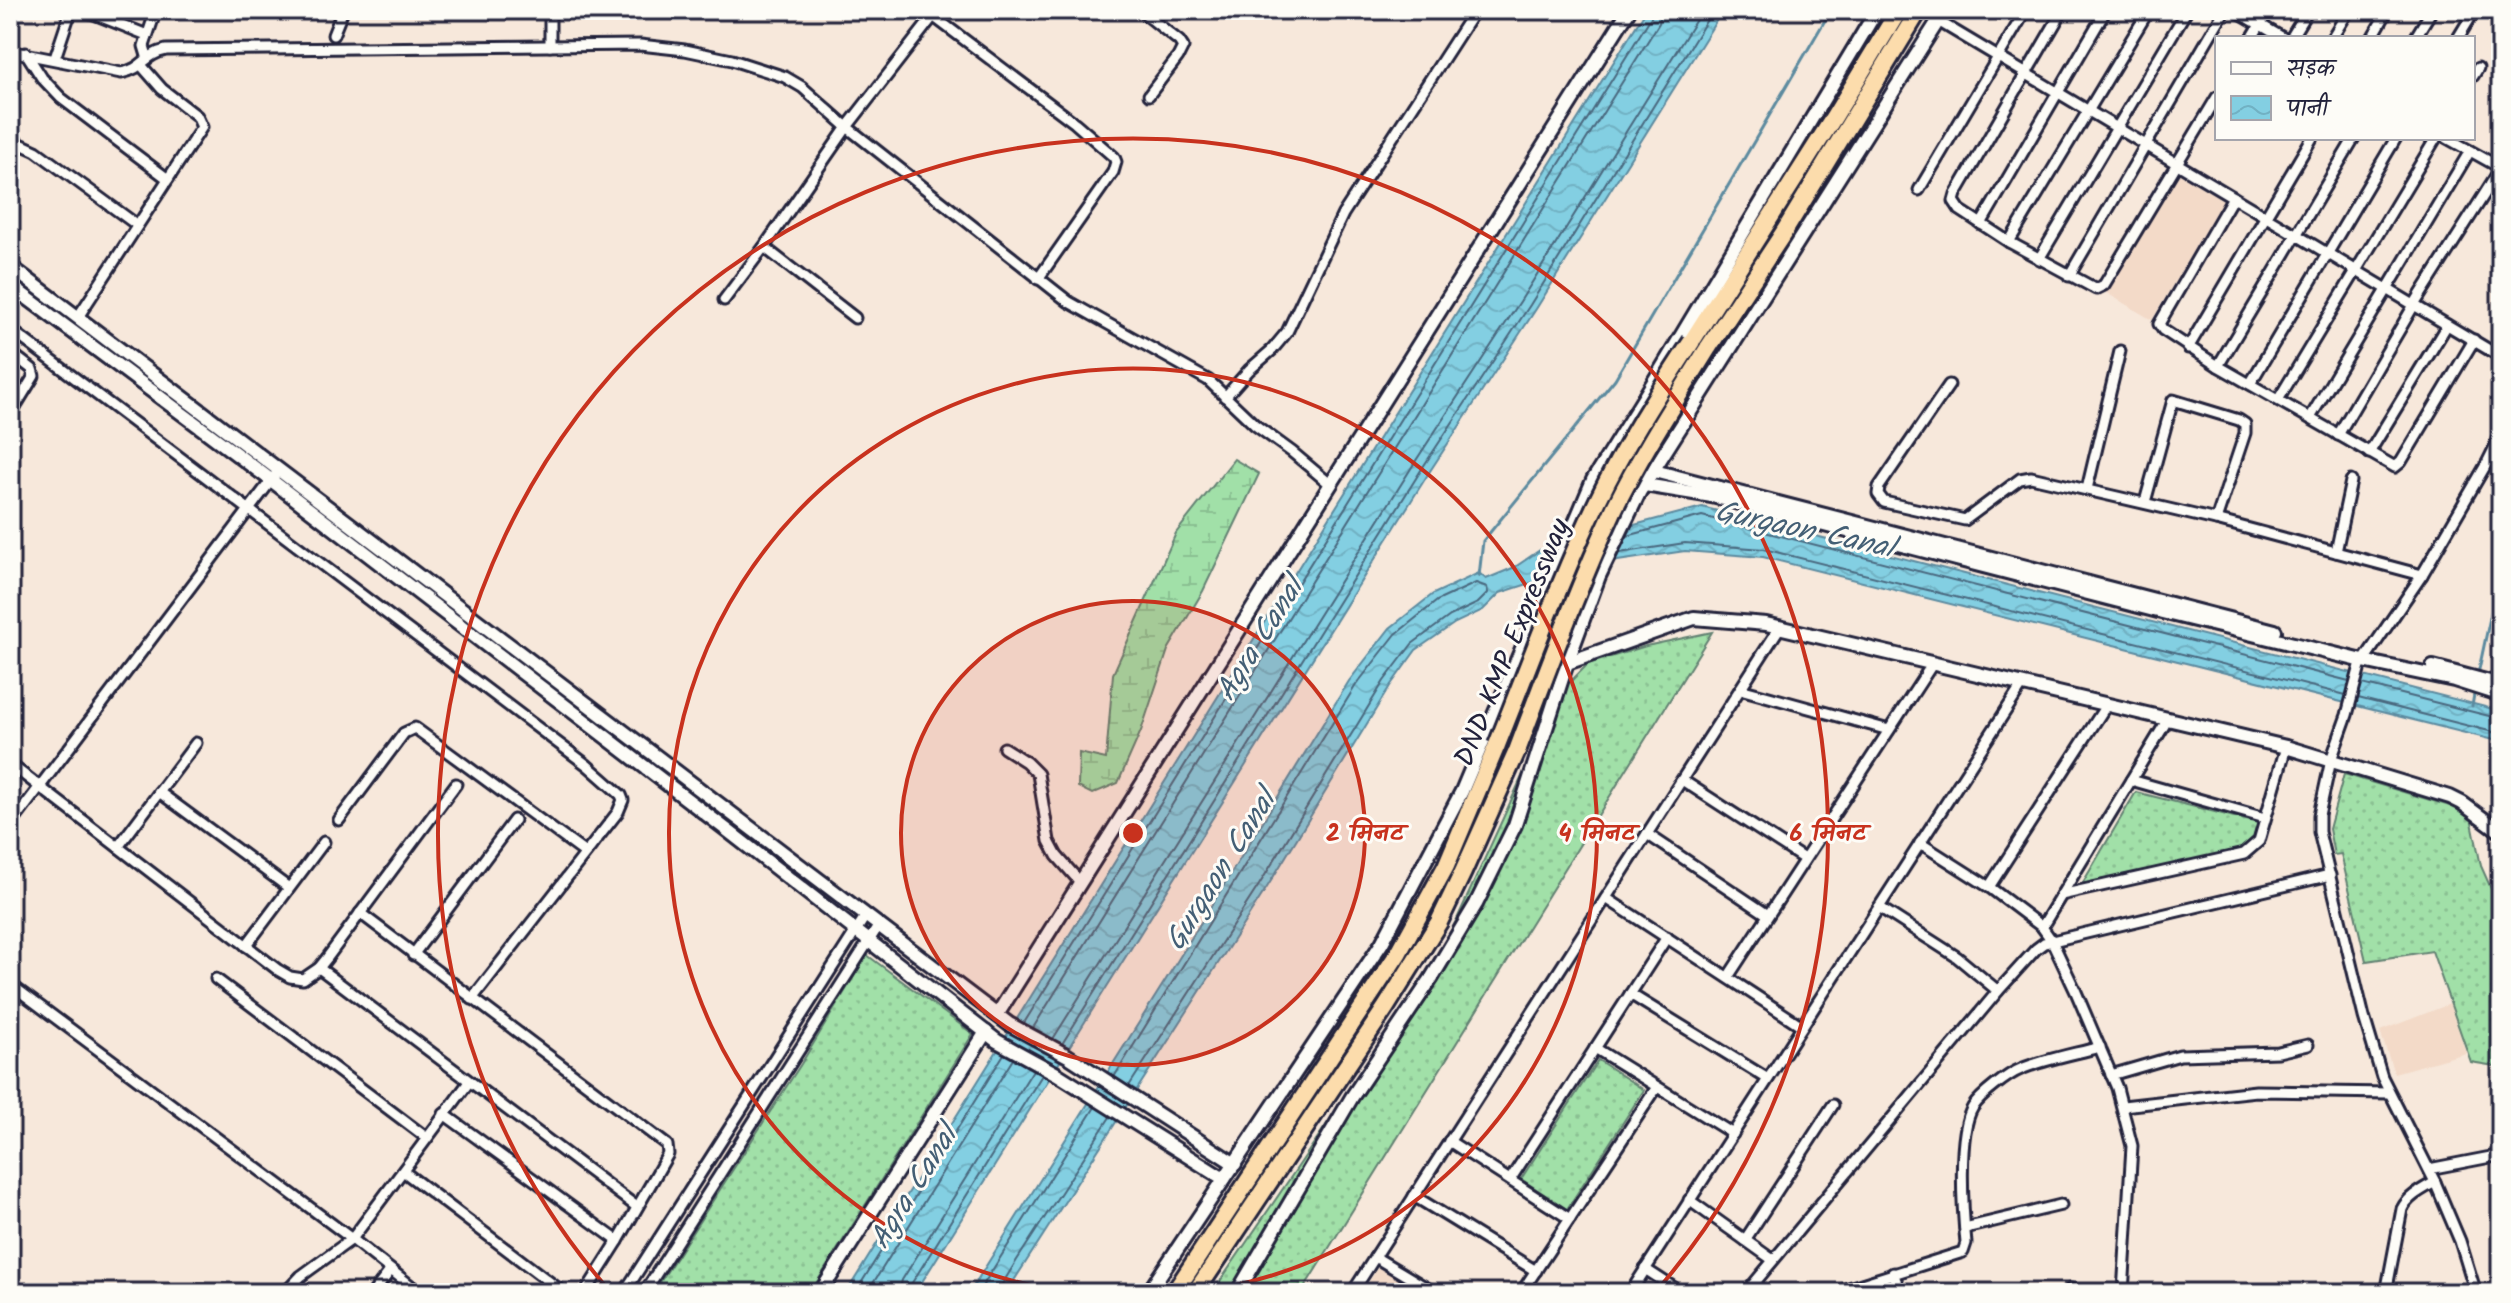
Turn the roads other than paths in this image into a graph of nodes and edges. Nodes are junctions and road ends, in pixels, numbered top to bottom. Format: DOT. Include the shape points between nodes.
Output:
graph roads {
  1 [pos="71,10"];
  2 [pos="84,10"];
  3 [pos="156,10"];
  4 [pos="343,10"];
  5 [pos="550,10"];
  6 [pos="1140,10"];
  7 [pos="1475,10"];
  8 [pos="1629,10"];
  9 [pos="1877,10"];
  10 [pos="1899,10"];
  11 [pos="1919,10"];
  12 [pos="2026,10"];
  13 [pos="2063,10"];
  14 [pos="2106,10"];
  15 [pos="2149,10"];
  16 [pos="2187,10"];
  17 [pos="2225,10"];
  18 [pos="2235,10"];
  19 [pos="2269,10"];
  20 [pos="2308,10"];
  21 [pos="2349,10"];
  22 [pos="2388,10"];
  23 [pos="2432,10"];
  24 [pos="2475,10"];
  25 [pos="936,13"];
  26 [pos="1942,16"];
  27 [pos="2260,24"];
  28 [pos="147,35"];
  29 [pos="333,35"];
  30 [pos="2253,36"];
  31 [pos="2280,36"];
  32 [pos="2292,36"];
  33 [pos="2333,36"];
  34 [pos="2373,36"];
  35 [pos="2416,36"];
  36 [pos="2459,36"];
  37 [pos="550,46"];
  38 [pos="10,51"];
  39 [pos="26,53"];
  40 [pos="147,56"];
  41 [pos="1998,57"];
  42 [pos="55,58"];
  43 [pos="141,65"];
  44 [pos="2027,74"];
  45 [pos="2059,93"];
  46 [pos="1149,95"];
  47 [pos="2215,100"];
  48 [pos="2089,111"];
  49 [pos="847,127"];
  50 [pos="2117,128"];
  51 [pos="10,139"];
  52 [pos="2311,140"];
  53 [pos="2353,140"];
  54 [pos="2395,140"];
  55 [pos="2435,140"];
  56 [pos="2451,140"];
  57 [pos="2147,145"];
  58 [pos="2470,151"];
  59 [pos="2177,164"];
  60 [pos="2501,168"];
  61 [pos="168,179"];
  62 [pos="1919,190"];
  63 [pos="2233,197"];
  64 [pos="2266,217"];
  65 [pos="1981,224"];
  66 [pos="137,225"];
  67 [pos="2296,234"];
  68 [pos="2009,242"];
  69 [pos="764,247"];
  70 [pos="2327,253"];
  71 [pos="2039,259"];
  72 [pos="10,266"];
  73 [pos="2356,271"];
  74 [pos="2069,276"];
  75 [pos="1038,279"];
  76 [pos="10,285"];
  77 [pos="2386,288"];
  78 [pos="724,300"];
  79 [pos="2414,305"];
  80 [pos="78,317"];
  81 [pos="855,318"];
  82 [pos="2447,325"];
  83 [pos="10,329"];
  84 [pos="2474,340"];
  85 [pos="2188,348"];
  86 [pos="2120,351"];
  87 [pos="10,352"];
  88 [pos="2501,357"];
  89 [pos="2218,366"];
  90 [pos="2250,384"];
  91 [pos="1949,385"];
  92 [pos="1225,397"];
  93 [pos="1644,398"];
  94 [pos="2278,400"];
  95 [pos="10,415"];
  96 [pos="2310,418"];
  97 [pos="1685,423"];
  98 [pos="2501,425"];
  99 [pos="2338,435"];
  100 [pos="2498,448"];
  101 [pos="2369,453"];
  102 [pos="1654,471"];
  103 [pos="275,475"];
  104 [pos="2351,481"];
  105 [pos="1330,484"];
  106 [pos="1645,485"];
  107 [pos="2087,489"];
  108 [pos="2145,502"];
  109 [pos="248,510"];
  110 [pos="2216,520"];
  111 [pos="2336,552"];
  112 [pos="2422,575"];
  113 [pos="1780,627"];
  114 [pos="2363,662"];
  115 [pos="1567,663"];
  116 [pos="1933,663"];
  117 [pos="2023,684"];
  118 [pos="2496,688"];
  119 [pos="1740,689"];
  120 [pos="2107,704"];
  121 [pos="1497,712"];
  122 [pos="2168,719"];
  123 [pos="1889,730"];
  124 [pos="1546,732"];
  125 [pos="196,743"];
  126 [pos="2286,747"];
  127 [pos="1004,748"];
  128 [pos="2331,760"];
  129 [pos="10,764"];
  130 [pos="1682,780"];
  131 [pos="2131,780"];
  132 [pos="456,784"];
  133 [pos="40,786"];
  134 [pos="159,792"];
  135 [pos="2265,818"];
  136 [pos="339,820"];
  137 [pos="514,820"];
  138 [pos="10,826"];
  139 [pos="2501,832"];
  140 [pos="1647,834"];
  141 [pos="324,842"];
  142 [pos="1920,843"];
  143 [pos="118,847"];
  144 [pos="585,853"];
  145 [pos="1804,859"];
  146 [pos="2330,875"];
  147 [pos="1080,882"];
  148 [pos="1989,887"];
  149 [pos="289,888"];
  150 [pos="2061,895"];
  151 [pos="1606,898"];
  152 [pos="1879,907"];
  153 [pos="360,913"];
  154 [pos="866,915"];
  155 [pos="1768,915"];
  156 [pos="879,925"];
  157 [pos="2042,927"];
  158 [pos="855,930"];
  159 [pos="1667,937"];
  160 [pos="868,940"];
  161 [pos="2052,941"];
  162 [pos="246,946"];
  163 [pos="413,955"];
  164 [pos="319,968"];
  165 [pos="1728,977"];
  166 [pos="216,979"];
  167 [pos="10,984"];
  168 [pos="1998,991"];
  169 [pos="1630,994"];
  170 [pos="472,999"];
  171 [pos="997,1015"];
  172 [pos="1802,1026"];
  173 [pos="986,1032"];
  174 [pos="2308,1045"];
  175 [pos="2100,1047"];
  176 [pos="1595,1048"];
  177 [pos="2111,1075"];
  178 [pos="1768,1079"];
  179 [pos="469,1082"];
  180 [pos="1657,1087"];
  181 [pos="2389,1093"];
  182 [pos="1833,1105"];
  183 [pos="2123,1106"];
  184 [pos="444,1114"];
  185 [pos="1733,1134"];
  186 [pos="427,1138"];
  187 [pos="1449,1141"];
  188 [pos="2501,1155"];
  189 [pos="1235,1164"];
  190 [pos="2429,1169"];
  191 [pos="403,1171"];
  192 [pos="1224,1179"];
  193 [pos="1510,1180"];
  194 [pos="2435,1182"];
  195 [pos="1414,1196"];
  196 [pos="1689,1200"];
  197 [pos="2061,1205"];
  198 [pos="637,1207"];
  199 [pos="1570,1219"];
  200 [pos="1965,1228"];
  201 [pos="352,1239"];
  202 [pos="1745,1240"];
  203 [pos="618,1241"];
  204 [pos="1375,1257"];
  205 [pos="1773,1260"];
  206 [pos="1645,1269"];
  207 [pos="390,1271"];
  208 [pos="1536,1271"];
  209 [pos="1893,1273"];
  210 [pos="10,1287"];
  211 [pos="18,1293"];
  212 [pos="285,1293"];
  213 [pos="373,1293"];
  214 [pos="420,1293"];
  215 [pos="564,1293"];
  216 [pos="585,1293"];
  217 [pos="624,1293"];
  218 [pos="644,1293"];
  219 [pos="820,1293"];
  220 [pos="1148,1293"];
  221 [pos="1174,1293"];
  222 [pos="1195,1293"];
  223 [pos="1237,1293"];
  224 [pos="1352,1293"];
  225 [pos="1435,1293"];
  226 [pos="1521,1293"];
  227 [pos="1630,1293"];
  228 [pos="1682,1293"];
  229 [pos="1746,1293"];
  230 [pos="1833,1293"];
  231 [pos="1901,1293"];
  232 [pos="2123,1293"];
  233 [pos="2386,1293"];
  234 [pos="2476,1293"];
  1 -- 42 [label="street"];
  2 -- 28 [label="street"];
  3 -- 28 [label="street"];
  4 -- 29 [label="street"];
  5 -- 37 [label="street"];
  6 -- 46 [label="street" via="1183,47"];
  7 -- 92 [label="street" via="1343,214 1287,332"];
  8 -- 105 [label="street"];
  9 -- 93 [label="street"];
  10 -- 221 [label="highway, DND KMP Expressway, bridge" via="1640,422 1599,498 1446,866 1399,952"];
  11 -- 222 [label="highway, DND KMP Expressway, bridge" via="1656,431 1617,504 1517,751 1439,922"];
  12 -- 41 [label="street"];
  13 -- 44 [label="street"];
  14 -- 45 [label="street"];
  15 -- 48 [label="street"];
  16 -- 50 [label="street"];
  17 -- 57 [label="street"];
  18 -- 27 [label="street"];
  19 -- 27 [label="street"];
  20 -- 32 [label="street"];
  21 -- 33 [label="street"];
  22 -- 34 [label="street"];
  23 -- 35 [label="street"];
  24 -- 36 [label="street"];
  25 -- 49 [label="street"];
  25 -- 75 [label="street" via="1116,162"];
  26 -- 41 [label="street"];
  26 -- 97 [label="street"];
  27 -- 30 [label="street"];
  27 -- 31 [label="street"];
  28 -- 40 [label="street"];
  37 -- 40 [label="street" via="174,50"];
  37 -- 49 [label="street" via="640,45 732,60 785,77"];
  38 -- 39 [label="street"];
  39 -- 42 [label="street"];
  39 -- 61 [label="street" via="61,98"];
  40 -- 43 [label="street"];
  41 -- 44 [label="street"];
  41 -- 62 [label="street"];
  42 -- 43 [label="street" via="121,73"];
  43 -- 61 [label="street" via="201,122"];
  44 -- 45 [label="street"];
  44 -- 65 [label="street" via="1954,197 1960,210"];
  45 -- 48 [label="street"];
  45 -- 65 [label="street"];
  47 -- 59 [label="street"];
  48 -- 50 [label="street"];
  48 -- 68 [label="street"];
  49 -- 69 [label="street"];
  49 -- 75 [label="street"];
  50 -- 57 [label="street"];
  50 -- 71 [label="street"];
  51 -- 66 [label="street" via="36,151"];
  52 -- 64 [label="street"];
  53 -- 67 [label="street"];
  54 -- 70 [label="street"];
  55 -- 73 [label="street"];
  56 -- 58 [label="street"];
  57 -- 59 [label="street"];
  57 -- 74 [label="street"];
  58 -- 60 [label="street"];
  58 -- 77 [label="street"];
  59 -- 63 [label="street"];
  59 -- 74 [label="street" via="2102,287"];
  60 -- 79 [label="street"];
  61 -- 66 [label="street"];
  63 -- 64 [label="street"];
  63 -- 85 [label="street" via="2159,324"];
  64 -- 67 [label="street"];
  64 -- 85 [label="street"];
  65 -- 68 [label="street"];
  66 -- 80 [label="street"];
  67 -- 70 [label="street"];
  67 -- 89 [label="street"];
  68 -- 71 [label="street"];
  69 -- 78 [label="street"];
  69 -- 81 [label="street"];
  70 -- 73 [label="street"];
  70 -- 90 [label="street"];
  71 -- 74 [label="street"];
  72 -- 80 [label="street"];
  73 -- 77 [label="street"];
  73 -- 94 [label="street"];
  75 -- 92 [label="street" via="1102,322 1208,380"];
  76 -- 103 [label="street"];
  77 -- 79 [label="street"];
  77 -- 96 [label="street"];
  79 -- 82 [label="street"];
  79 -- 99 [label="street"];
  80 -- 103 [label="street"];
  82 -- 84 [label="street"];
  82 -- 101 [label="street"];
  83 -- 109 [label="street"];
  84 -- 88 [label="street"];
  84 -- 101 [label="street" via="2401,462 2391,466"];
  85 -- 89 [label="street"];
  86 -- 107 [label="street"];
  87 -- 95 [label="street" via="34,376"];
  89 -- 90 [label="street"];
  90 -- 94 [label="street"];
  91 -- 107 [label="street" via="1883,480 1880,499 1965,520 2026,477"];
  92 -- 105 [label="street"];
  93 -- 97 [label="street"];
  93 -- 121 [label="street" via="1593,480"];
  94 -- 96 [label="street"];
  96 -- 99 [label="street"];
  97 -- 102 [label="street"];
  98 -- 100 [label="street"];
  99 -- 101 [label="street"];
  100 -- 112 [label="street"];
  102 -- 106 [label="street"];
  102 -- 114 [label="street"];
  103 -- 109 [label="street"];
  103 -- 154 [label="street"];
  103 -- 158 [label="street"];
  104 -- 111 [label="street"];
  105 -- 147 [label="street"];
  106 -- 114 [label="street" via="1712,496"];
  106 -- 115 [label="street" via="1606,563"];
  107 -- 108 [label="street"];
  108 -- 110 [label="street"];
  108 -- 110 [label="street" via="2173,400 2245,424"];
  109 -- 133 [label="street"];
  109 -- 144 [label="street" via="617,790 622,805"];
  110 -- 111 [label="street"];
  111 -- 112 [label="street"];
  112 -- 114 [label="street"];
  113 -- 115 [label="street" via="1682,620"];
  113 -- 116 [label="street"];
  113 -- 119 [label="street"];
  114 -- 118 [label="street" via="2455,675"];
  114 -- 128 [label="street"];
  115 -- 124 [label="street"];
  116 -- 117 [label="street"];
  116 -- 123 [label="street"];
  117 -- 120 [label="street"];
  117 -- 142 [label="street"];
  119 -- 123 [label="street"];
  119 -- 130 [label="street"];
  120 -- 122 [label="street"];
  120 -- 148 [label="street"];
  121 -- 124 [label="street"];
  121 -- 189 [label="street" via="1382,943"];
  122 -- 126 [label="street"];
  122 -- 131 [label="street"];
  123 -- 145 [label="street"];
  124 -- 223 [label="street" via="1515,825 1476,904 1352,1097"];
  125 -- 134 [label="street"];
  126 -- 128 [label="street"];
  126 -- 135 [label="street"];
  127 -- 147 [label="street" via="1038,774 1049,841"];
  128 -- 139 [label="street" via="2457,800"];
  128 -- 146 [label="street" via="2319,815"];
  129 -- 133 [label="street"];
  130 -- 140 [label="street"];
  130 -- 145 [label="street"];
  131 -- 135 [label="street"];
  131 -- 150 [label="street"];
  132 -- 153 [label="street"];
  133 -- 138 [label="street"];
  133 -- 143 [label="street"];
  134 -- 143 [label="street"];
  134 -- 149 [label="street"];
  135 -- 150 [label="street" via="2259,841 2244,854"];
  136 -- 144 [label="street" via="404,733 415,728"];
  137 -- 163 [label="street"];
  140 -- 151 [label="street"];
  140 -- 155 [label="street"];
  141 -- 149 [label="street"];
  142 -- 148 [label="street"];
  142 -- 152 [label="street"];
  143 -- 162 [label="street"];
  144 -- 170 [label="street"];
  145 -- 155 [label="street"];
  146 -- 161 [label="street"];
  146 -- 181 [label="street" via="2369,1037"];
  147 -- 171 [label="street"];
  148 -- 157 [label="street"];
  149 -- 162 [label="street"];
  150 -- 157 [label="street"];
  151 -- 159 [label="street"];
  151 -- 187 [label="street"];
  152 -- 168 [label="street" via="1957,957"];
  152 -- 172 [label="street"];
  153 -- 163 [label="street"];
  153 -- 164 [label="street"];
  154 -- 156 [label="street"];
  154 -- 158 [label="street"];
  155 -- 165 [label="street"];
  156 -- 160 [label="street"];
  156 -- 171 [label="street"];
  157 -- 161 [label="street"];
  158 -- 160 [label="street"];
  158 -- 217 [label="street"];
  159 -- 165 [label="street"];
  159 -- 169 [label="street"];
  160 -- 173 [label="street"];
  160 -- 218 [label="street"];
  161 -- 168 [label="street" via="2036,949"];
  161 -- 175 [label="street"];
  162 -- 164 [label="street" via="290,977 303,979"];
  163 -- 170 [label="street"];
  164 -- 179 [label="street"];
  165 -- 172 [label="street"];
  166 -- 186 [label="street"];
  167 -- 201 [label="street"];
  168 -- 205 [label="street"];
  169 -- 176 [label="street"];
  169 -- 178 [label="street"];
  170 -- 198 [label="street" via="664,1141 668,1154"];
  171 -- 189 [label="street"];
  172 -- 178 [label="street"];
  173 -- 192 [label="street"];
  173 -- 219 [label="street"];
  174 -- 177 [label="street" via="2278,1052 2180,1055"];
  175 -- 177 [label="street"];
  175 -- 200 [label="street" via="2020,1069 1973,1106 1966,1124"];
  176 -- 180 [label="street"];
  176 -- 193 [label="street"];
  177 -- 183 [label="street"];
  178 -- 185 [label="street"];
  179 -- 184 [label="street"];
  179 -- 198 [label="street"];
  180 -- 185 [label="street"];
  180 -- 199 [label="street"];
  181 -- 183 [label="street" via="2256,1091"];
  181 -- 190 [label="street"];
  182 -- 202 [label="street"];
  183 -- 232 [label="street" via="2132,1146"];
  184 -- 186 [label="street"];
  184 -- 203 [label="street"];
  185 -- 196 [label="street"];
  186 -- 191 [label="street"];
  187 -- 193 [label="street"];
  187 -- 195 [label="street"];
  188 -- 190 [label="street"];
  189 -- 192 [label="street"];
  190 -- 194 [label="street"];
  191 -- 201 [label="street"];
  191 -- 215 [label="street"];
  192 -- 220 [label="street"];
  193 -- 199 [label="street"];
  194 -- 233 [label="street" via="2405,1202"];
  194 -- 234 [label="street"];
  195 -- 204 [label="street"];
  195 -- 208 [label="street"];
  196 -- 202 [label="street"];
  196 -- 206 [label="street"];
  197 -- 200 [label="street"];
  198 -- 203 [label="street"];
  199 -- 208 [label="street"];
  200 -- 209 [label="street" via="1966,1247 1960,1254"];
  201 -- 207 [label="street"];
  201 -- 212 [label="street"];
  202 -- 205 [label="street"];
  203 -- 216 [label="street"];
  204 -- 224 [label="street"];
  204 -- 225 [label="street"];
  205 -- 229 [label="street"];
  206 -- 227 [label="street"];
  206 -- 228 [label="street"];
  207 -- 213 [label="street"];
  207 -- 214 [label="street"];
  208 -- 226 [label="street"];
  209 -- 230 [label="street"];
  209 -- 231 [label="street"];
  210 -- 211 [label="street"];
}
